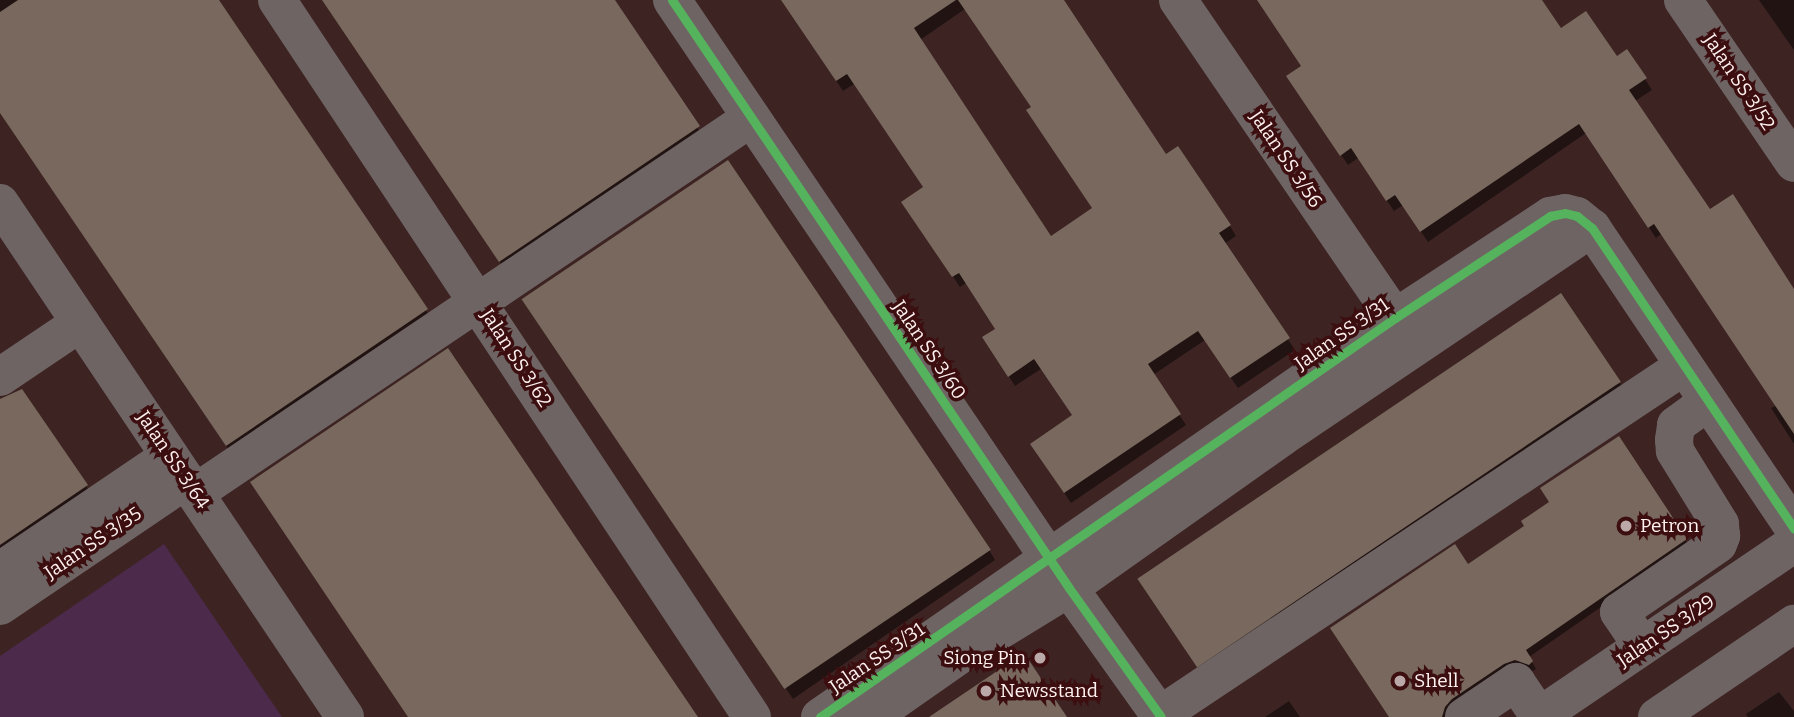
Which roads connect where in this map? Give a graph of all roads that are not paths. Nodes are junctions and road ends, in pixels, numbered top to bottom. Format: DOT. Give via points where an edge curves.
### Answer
graph roads {
  1 [pos="277,0"];
  2 [pos="671,0"];
  3 [pos="1178,0"];
  4 [pos="1684,0"];
  5 [pos="751,118"];
  6 [pos="1794,163"];
  7 [pos="0,203"];
  8 [pos="1592,228"];
  9 [pos="478,301"];
  10 [pos="1395,318"];
  11 [pos="80,323"];
  12 [pos="1684,366"];
  13 [pos="0,377"];
  14 [pos="1707,402"];
  15 [pos="184,476"];
  16 [pos="1794,529"];
  17 [pos="1794,544"];
  18 [pos="0,571"];
  19 [pos="1059,574"];
  20 [pos="0,606"];
  21 [pos="1794,624"];
  22 [pos="1642,646"];
  23 [pos="345,717"];
  24 [pos="752,717"];
  25 [pos="820,717"];
  26 [pos="871,717"];
  27 [pos="1159,717"];
  28 [pos="1464,717"];
  29 [pos="1538,717"];
  30 [pos="1657,717"];
  1 -- 9 [label="street, Jalan SS 3/62"];
  2 -- 5 [label="street, Jalan SS 3/60"];
  3 -- 10 [label="street, Jalan SS 3/56"];
  4 -- 6 [label="street, Jalan SS 3/52"];
  5 -- 9 [label="street"];
  5 -- 19 [label="street, Jalan SS 3/60"];
  7 -- 11 [label="street, Jalan SS 3/64"];
  8 -- 10 [label="street, Jalan SS 3/31" via="1577,216 1550,215"];
  8 -- 12 [label="street"];
  8 -- 19 [label="street, Jalan SS 3/31" via="1294,429"];
  9 -- 15 [label="street"];
  9 -- 24 [label="street, Jalan SS 3/62"];
  10 -- 19 [label="street, Jalan SS 3/31"];
  11 -- 13 [label="street"];
  11 -- 15 [label="street, Jalan SS 3/64"];
  12 -- 14 [label="street"];
  12 -- 27 [label="street"];
  14 -- 16 [label="street"];
  14 -- 22 [label="street" via="1676,425 1675,451 1720,524 1721,536 1718,544 1619,612"];
  15 -- 18 [label="street, Jalan SS 3/35"];
  15 -- 20 [label="street, Jalan SS 3/35"];
  15 -- 23 [label="street, Jalan SS 3/64"];
  17 -- 22 [label="street, Jalan SS 3/29"];
  19 -- 25 [label="street, Jalan SS 3/31"];
  19 -- 26 [label="street, Jalan SS 3/31" via="961,654"];
  19 -- 27 [label="street, Jalan SS 3/60"];
  21 -- 30 [label="street"];
  22 -- 29 [label="street, Jalan SS 3/29"];
  28 -- 29 [label="street" via="1516,682"];
}
